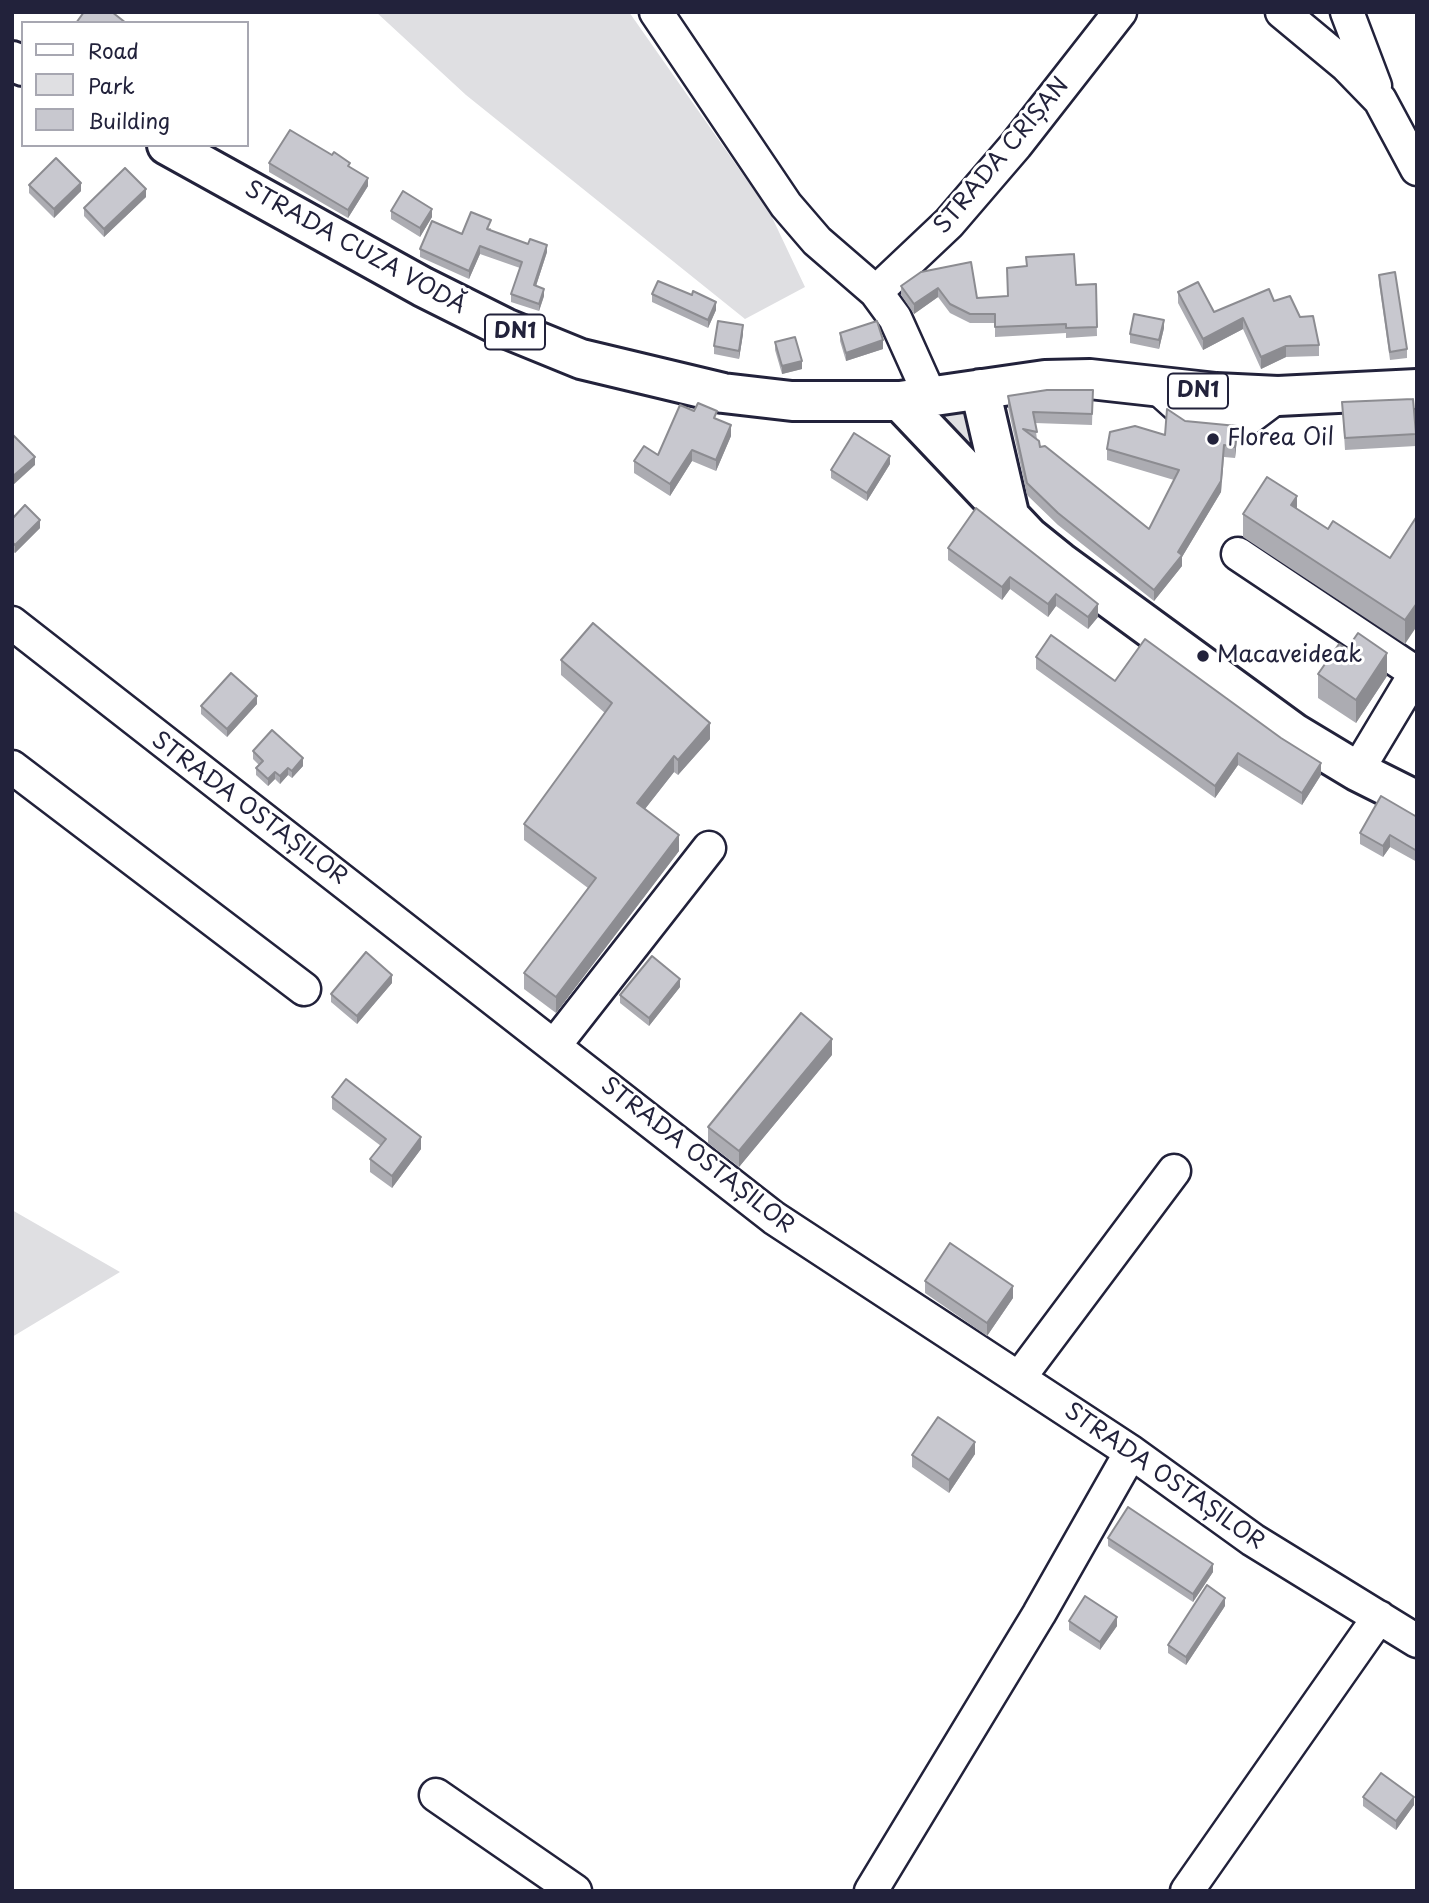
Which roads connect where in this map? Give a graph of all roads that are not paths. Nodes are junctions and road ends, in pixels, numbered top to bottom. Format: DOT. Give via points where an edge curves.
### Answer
graph roads {
  1 [pos="656,12"];
  2 [pos="1120,12"];
  3 [pos="1282,12"];
  4 [pos="1347,12"];
  5 [pos="1380,100"];
  6 [pos="171,147"];
  7 [pos="1417,169"];
  8 [pos="876,292"];
  9 [pos="981,389"];
  10 [pos="1417,389"];
  11 [pos="916,399"];
  12 [pos="1009,514"];
  13 [pos="1238,554"];
  14 [pos="12,624"];
  15 [pos="1416,672"];
  16 [pos="12,767"];
  17 [pos="1357,771"];
  18 [pos="1417,801"];
  19 [pos="709,848"];
  20 [pos="304,989"];
  21 [pos="554,1045"];
  22 [pos="1174,1171"];
  23 [pos="1019,1378"];
  24 [pos="1131,1452"];
  25 [pos="1379,1617"];
  26 [pos="1417,1640"];
  27 [pos="436,1795"];
  28 [pos="575,1891"];
  29 [pos="871,1891"];
  30 [pos="1187,1891"];
  1 -- 8 [label="street" via="786,205 817,241"];
  2 -- 8 [label="street, STRADA CRIȘAN" via="949,223"];
  3 -- 5 [label="street"];
  4 -- 5 [label="street"];
  5 -- 7 [label="street"];
  6 -- 11 [label="main road, STRADA CUZA VODĂ / DN1" via="423,287 581,359 723,393 792,401"];
  8 -- 11 [label="street" via="910,346"];
  9 -- 10 [label="main road, STRADA CUZA VODĂ / DN1" via="1090,379 1278,396"];
  9 -- 11 [label="main road, STRADA CUZA VODĂ / DN1"];
  9 -- 12 [label="main road"];
  11 -- 12 [label="main road"];
  12 -- 17 [label="main road" via="1059,562 1294,733"];
  13 -- 15 [label="street"];
  14 -- 21 [label="street, STRADA OSTAȘILOR"];
  15 -- 17 [label="street"];
  16 -- 20 [label="street"];
  17 -- 18 [label="main road"];
  19 -- 21 [label="street"];
  21 -- 23 [label="street, STRADA OSTAȘILOR" via="774,1218"];
  22 -- 23 [label="street"];
  23 -- 24 [label="street, STRADA OSTAȘILOR"];
  24 -- 25 [label="street, STRADA OSTAȘILOR" via="1253,1540"];
  24 -- 29 [label="street"];
  25 -- 26 [label="street, STRADA OSTAȘILOR"];
  25 -- 30 [label="street"];
  27 -- 28 [label="street"];
}
